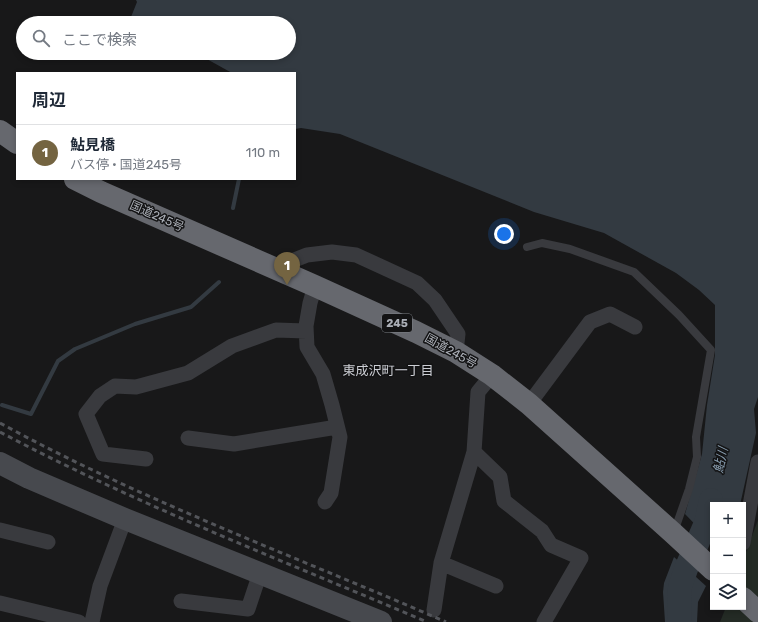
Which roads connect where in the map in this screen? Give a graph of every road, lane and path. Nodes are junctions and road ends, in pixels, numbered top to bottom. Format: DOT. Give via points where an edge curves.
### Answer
graph roads {
  1 [pos="0,131"];
  2 [pos="16,142"];
  3 [pos="77,180"];
  4 [pos="527,247"];
  5 [pos="274,268"];
  6 [pos="315,286"];
  7 [pos="635,327"];
  8 [pos="306,331"];
  9 [pos="456,352"];
  10 [pos="492,375"];
  11 [pos="529,404"];
  12 [pos="337,427"];
  13 [pos="188,438"];
  14 [pos="474,452"];
  15 [pos="146,459"];
  16 [pos="758,462"];
  17 [pos="0,463"];
  18 [pos="325,502"];
  19 [pos="125,518"];
  20 [pos="0,530"];
  21 [pos="674,534"];
  22 [pos="744,538"];
  23 [pos="48,542"];
  24 [pos="441,563"];
  25 [pos="710,567"];
  26 [pos="260,573"];
  27 [pos="496,586"];
  28 [pos="181,601"];
  29 [pos="746,601"];
  30 [pos="0,604"];
  31 [pos="434,610"];
  32 [pos="758,612"];
  33 [pos="79,622"];
  34 [pos="92,622"];
  35 [pos="381,622"];
  36 [pos="544,622"];
  1 -- 2 [label="highway"];
  3 -- 5 [label="highway, 国道245号 / 245"];
  4 -- 21 [label="lane" via="542,243 634,272 711,350 696,437 697,457"];
  5 -- 6 [label="highway, 国道245号 / 245"];
  5 -- 9 [label="street" via="308,255 332,252 356,255 417,282 435,300 458,334"];
  6 -- 8 [label="street"];
  6 -- 9 [label="highway, 国道245号 / 245"];
  7 -- 11 [label="street" via="610,314 590,322"];
  8 -- 12 [label="street" via="307,347 323,374"];
  8 -- 15 [label="street" via="276,330 232,346 188,373 136,387 115,386 100,396 86,414 103,454"];
  9 -- 10 [label="highway, 国道245号 / 245"];
  10 -- 11 [label="highway, 国道245号 / 245"];
  10 -- 14 [label="street" via="478,392"];
  11 -- 21 [label="highway, 国道245号 / 245"];
  12 -- 13 [label="street" via="234,444"];
  12 -- 18 [label="street" via="340,438 331,493"];
  14 -- 24 [label="street"];
  14 -- 36 [label="street" via="500,477 504,501 542,531 551,545 581,558"];
  16 -- 22 [label="street"];
  17 -- 19 [label="street" via="29,478"];
  19 -- 26 [label="street"];
  19 -- 34 [label="street" via="100,586"];
  20 -- 23 [label="street"];
  21 -- 25 [label="highway, 国道245号 / 245"];
  24 -- 27 [label="street"];
  24 -- 31 [label="street"];
  26 -- 28 [label="street" via="248,609"];
  26 -- 35 [label="street"];
  29 -- 32 [label="highway"];
  30 -- 33 [label="street"];
}
